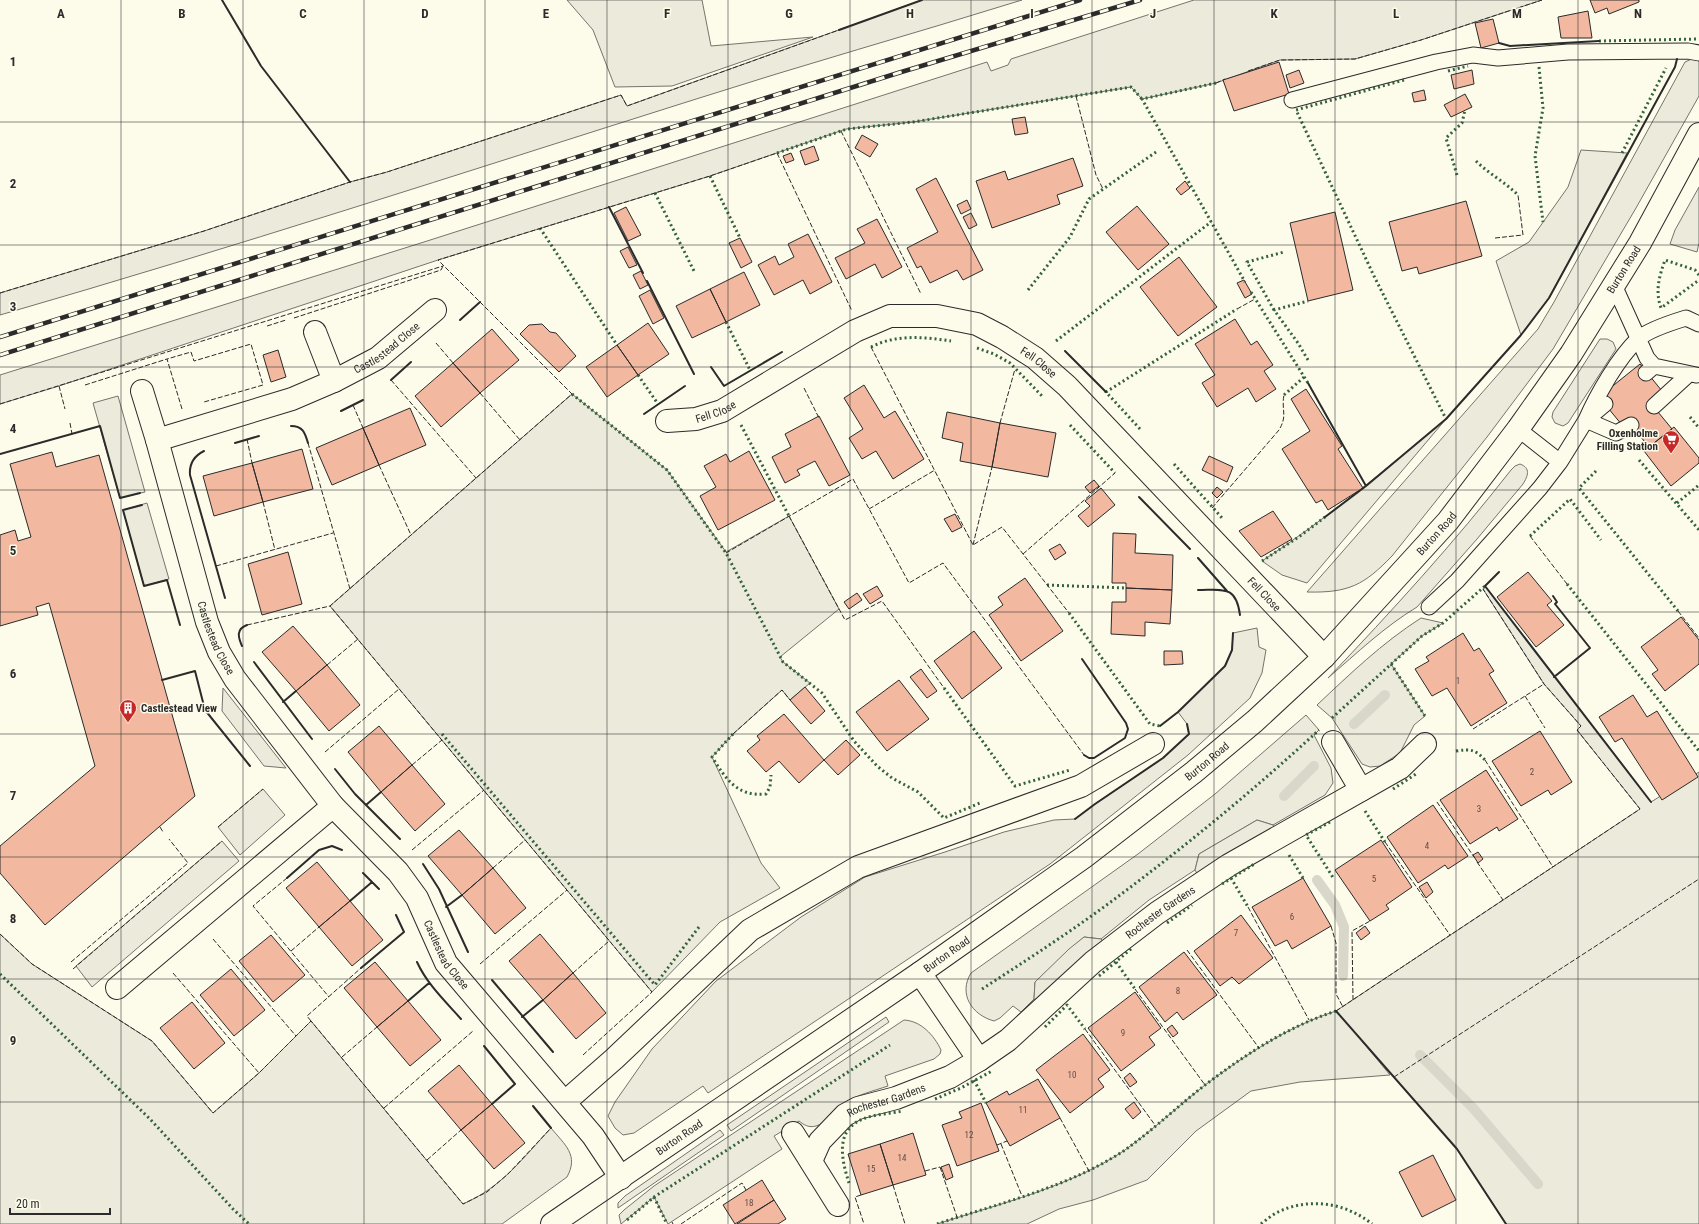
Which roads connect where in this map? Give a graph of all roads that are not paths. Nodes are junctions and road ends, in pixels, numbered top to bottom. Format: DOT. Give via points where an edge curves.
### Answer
graph roads {
  1 [pos="1699,52"];
  2 [pos="1292,100"];
  3 [pos="1699,134"];
  4 [pos="1614,285"];
  5 [pos="435,310"];
  6 [pos="1699,324"];
  7 [pos="315,332"];
  8 [pos="1638,338"];
  9 [pos="1694,375"];
  10 [pos="334,381"];
  11 [pos="142,391"];
  12 [pos="1605,404"];
  13 [pos="1654,406"];
  14 [pos="1586,420"];
  15 [pos="667,421"];
  16 [pos="1631,425"];
  17 [pos="1518,429"];
  18 [pos="157,440"];
  19 [pos="1560,462"];
  20 [pos="1429,607"];
  21 [pos="1324,657"];
  22 [pos="1333,742"];
  23 [pos="1153,744"];
  24 [pos="1425,744"];
  25 [pos="1360,790"];
  26 [pos="333,806"];
  27 [pos="920,972"];
  28 [pos="117,988"];
  29 [pos="979,1060"];
  30 [pos="564,1102"];
  31 [pos="793,1133"];
  32 [pos="811,1161"];
  33 [pos="621,1178"];
  34 [pos="838,1205"];
  35 [pos="552,1224"];
  1 -- 2 [label="lane" via="1568,52 1498,58 1473,55 1436,62"];
  3 -- 4 [label="street, Burton Road" via="1640,243"];
  4 -- 8 [label="lane"];
  4 -- 17 [label="street, Burton Road" via="1571,354"];
  5 -- 10 [label="street, Castlestead Close" via="378,358"];
  6 -- 8 [label="lane" via="1686,318 1666,324"];
  7 -- 10 [label="street"];
  8 -- 9 [label="lane" via="1650,369"];
  8 -- 14 [label="lane" via="1595,399"];
  9 -- 13 [label="lane"];
  10 -- 18 [label="street, Castlestead Close" via="292,399"];
  11 -- 18 [label="street, Castlestead Close"];
  12 -- 14 [label="lane"];
  14 -- 16 [label="lane" via="1616,433"];
  14 -- 19 [label="lane"];
  15 -- 21 [label="street, Fell Close" via="696,419 722,411 855,331 890,316 937,316 977,324 1035,358 1068,386"];
  17 -- 19 [label="lane"];
  17 -- 21 [label="street, Burton Road" via="1448,521"];
  18 -- 26 [label="street, Castlestead Close" via="207,622 219,652 235,679"];
  19 -- 20 [label="lane" via="1457,581"];
  21 -- 27 [label="street, Burton Road" via="1255,721 1194,772 1084,857"];
  22 -- 25 [label="street"];
  23 -- 30 [label="street" via="1081,786 858,867 750,930 614,1059"];
  24 -- 25 [label="street, Rochester Gardens" via="1400,768"];
  25 -- 29 [label="street, Rochester Gardens" via="1229,865 1157,913 1093,962 1008,1040"];
  26 -- 28 [label="street"];
  26 -- 30 [label="street, Castlestead Close" via="398,872 417,898 446,963"];
  27 -- 29 [label="street"];
  27 -- 33 [label="street, Burton Road"];
  29 -- 32 [label="street, Rochester Gardens" via="950,1077 896,1098 858,1108 845,1115 820,1141"];
  30 -- 33 [label="street, Castlestead Close" via="593,1136"];
  31 -- 32 [label="street"];
  32 -- 34 [label="street"];
  33 -- 35 [label="street, Burton Road"];
}
